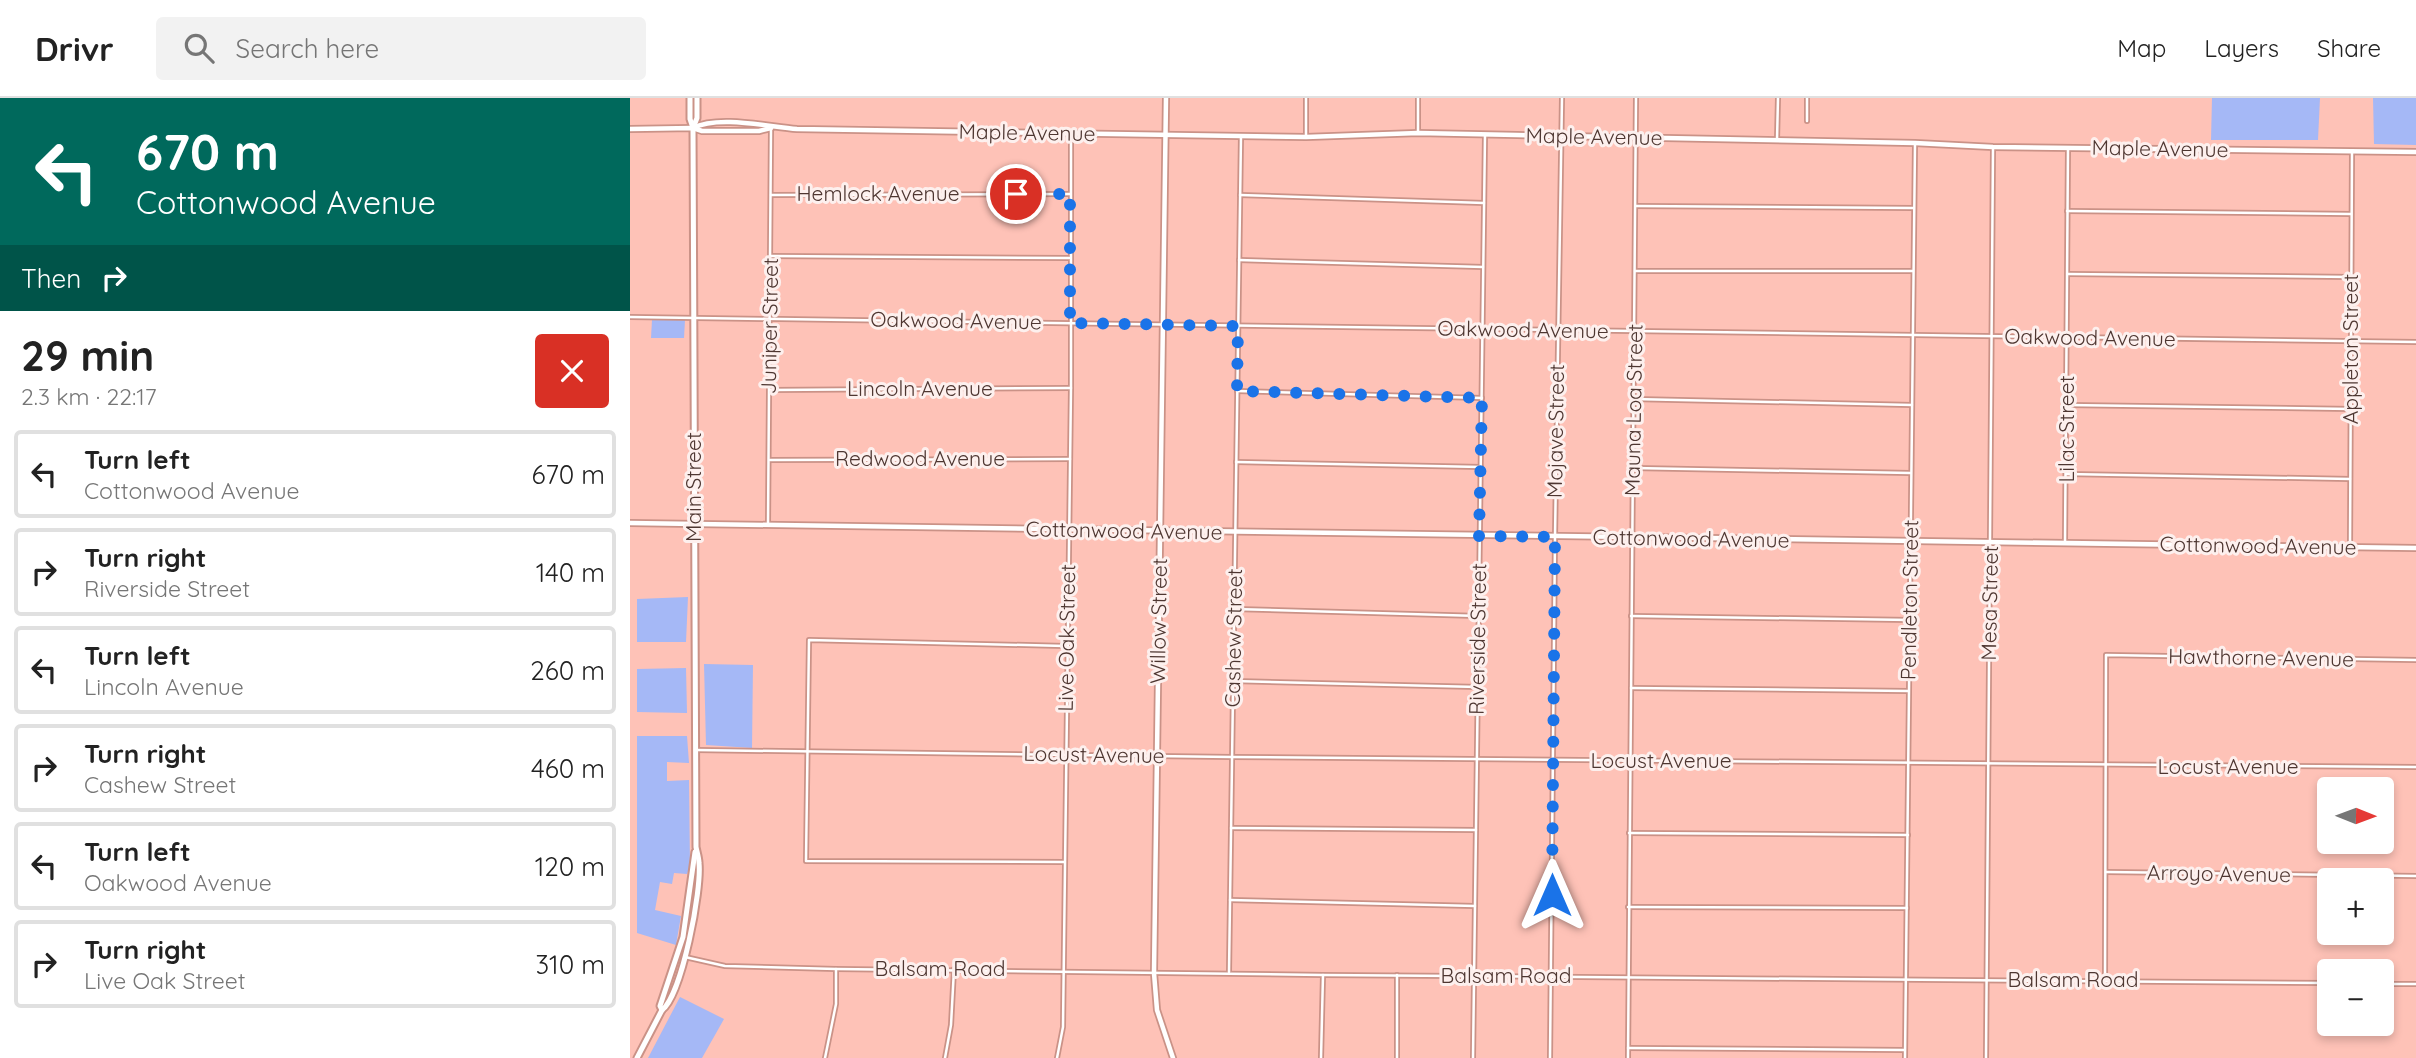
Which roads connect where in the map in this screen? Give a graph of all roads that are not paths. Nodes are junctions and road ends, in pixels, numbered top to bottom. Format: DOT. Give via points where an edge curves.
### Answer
graph roads {
  1 [pos="690,98"];
  2 [pos="697,98"];
  3 [pos="1166,98"];
  4 [pos="1306,98"];
  5 [pos="1418,98"];
  6 [pos="1562,98"];
  7 [pos="1636,98"];
  8 [pos="1778,98"];
  9 [pos="1807,98"];
  10 [pos="1807,121"];
  11 [pos="771,127"];
  12 [pos="693,128"];
  13 [pos="630,130"];
  14 [pos="1071,134"];
  15 [pos="1165,134"];
  16 [pos="1418,134"];
  17 [pos="1485,135"];
  18 [pos="1241,136"];
  19 [pos="1561,136"];
  20 [pos="1306,137"];
  21 [pos="1637,138"];
  22 [pos="1777,141"];
  23 [pos="1915,143"];
  24 [pos="1993,147"];
  25 [pos="2068,148"];
  26 [pos="2352,151"];
  27 [pos="2416,152"];
  28 [pos="1070,194"];
  29 [pos="771,195"];
  30 [pos="1240,195"];
  31 [pos="1484,203"];
  32 [pos="1636,206"];
  33 [pos="1914,208"];
  34 [pos="2067,211"];
  35 [pos="2351,214"];
  36 [pos="771,256"];
  37 [pos="1070,258"];
  38 [pos="1239,260"];
  39 [pos="1483,267"];
  40 [pos="1635,271"];
  41 [pos="1913,271"];
  42 [pos="2068,274"];
  43 [pos="2351,277"];
  44 [pos="630,317"];
  45 [pos="693,317"];
  46 [pos="771,319"];
  47 [pos="1070,323"];
  48 [pos="1163,325"];
  49 [pos="1238,326"];
  50 [pos="1482,329"];
  51 [pos="1558,330"];
  52 [pos="1634,333"];
  53 [pos="1913,334"];
  54 [pos="1992,336"];
  55 [pos="2067,338"];
  56 [pos="2350,341"];
  57 [pos="2416,342"];
  58 [pos="1071,388"];
  59 [pos="770,390"];
  60 [pos="1237,391"];
  61 [pos="1482,398"];
  62 [pos="1633,399"];
  63 [pos="1912,405"];
  64 [pos="2067,405"];
  65 [pos="2351,409"];
  66 [pos="1070,459"];
  67 [pos="770,460"];
  68 [pos="1236,462"];
  69 [pos="1481,467"];
  70 [pos="1634,468"];
  71 [pos="1911,473"];
  72 [pos="2067,474"];
  73 [pos="2350,478"];
  74 [pos="630,523"];
  75 [pos="695,523"];
  76 [pos="768,525"];
  77 [pos="1068,530"];
  78 [pos="1160,531"];
  79 [pos="1235,532"];
  80 [pos="1479,536"];
  81 [pos="1555,537"];
  82 [pos="1632,538"];
  83 [pos="1911,541"];
  84 [pos="1990,542"];
  85 [pos="2065,543"];
  86 [pos="2350,547"];
  87 [pos="2416,548"];
  88 [pos="1234,609"];
  89 [pos="1479,616"];
  90 [pos="1631,616"];
  91 [pos="1910,620"];
  92 [pos="1066,646"];
  93 [pos="2416,660"];
  94 [pos="1233,681"];
  95 [pos="1478,687"];
  96 [pos="1631,688"];
  97 [pos="1909,691"];
  98 [pos="696,750"];
  99 [pos="807,752"];
  100 [pos="1066,754"];
  101 [pos="1157,756"];
  102 [pos="1232,757"];
  103 [pos="1477,759"];
  104 [pos="1553,760"];
  105 [pos="1632,760"];
  106 [pos="1908,763"];
  107 [pos="1988,764"];
  108 [pos="2106,766"];
  109 [pos="2416,768"];
  110 [pos="1231,828"];
  111 [pos="1476,830"];
  112 [pos="1629,833"];
  113 [pos="1908,835"];
  114 [pos="696,846"];
  115 [pos="1064,862"];
  116 [pos="2106,872"];
  117 [pos="2416,876"];
  118 [pos="1230,900"];
  119 [pos="1475,906"];
  120 [pos="1628,907"];
  121 [pos="1907,908"];
  122 [pos="687,915"];
  123 [pos="685,957"];
  124 [pos="836,968"];
  125 [pos="954,969"];
  126 [pos="1063,970"];
  127 [pos="1229,972"];
  128 [pos="1154,973"];
  129 [pos="1323,975"];
  130 [pos="1397,975"];
  131 [pos="1474,976"];
  132 [pos="1551,976"];
  133 [pos="1630,977"];
  134 [pos="1906,979"];
  135 [pos="2105,980"];
  136 [pos="1987,981"];
  137 [pos="2317,983"];
  138 [pos="2394,984"];
  139 [pos="2416,984"];
  140 [pos="663,1010"];
  141 [pos="1628,1048"];
  142 [pos="1905,1050"];
  143 [pos="637,1058"];
  144 [pos="825,1058"];
  145 [pos="945,1058"];
  146 [pos="1057,1058"];
  147 [pos="1173,1058"];
  148 [pos="1321,1058"];
  149 [pos="1397,1058"];
  150 [pos="1474,1058"];
  151 [pos="1550,1058"];
  152 [pos="1628,1058"];
  153 [pos="1905,1058"];
  154 [pos="1986,1058"];
  1 -- 12 [label="main road, Main Street"];
  2 -- 12 [label="main road, Main Street"];
  3 -- 15 [label="street, Willow Street"];
  4 -- 20 [label="street"];
  5 -- 16 [label="street"];
  6 -- 19 [label="street, Mojave Street"];
  7 -- 21 [label="street, Mauna Loa Street"];
  8 -- 22 [label="street"];
  9 -- 10 [label="street"];
  11 -- 12 [label="street, Maple Avenue" via="703,123"];
  11 -- 14 [label="street, Maple Avenue"];
  11 -- 29 [label="street, Juniper Street"];
  12 -- 13 [label="street, Maple Avenue"];
  12 -- 45 [label="main road, Main Street"];
  14 -- 15 [label="street, Maple Avenue"];
  14 -- 28 [label="street, Live Oak Street"];
  15 -- 18 [label="street, Maple Avenue"];
  15 -- 48 [label="street, Willow Street"];
  16 -- 17 [label="street, Maple Avenue"];
  16 -- 20 [label="street, Maple Avenue"];
  17 -- 19 [label="street, Maple Avenue"];
  17 -- 31 [label="street, Riverside Street"];
  18 -- 20 [label="street, Maple Avenue"];
  18 -- 30 [label="street, Cashew Street"];
  19 -- 21 [label="street, Maple Avenue"];
  19 -- 51 [label="street, Mojave Street"];
  21 -- 22 [label="street, Maple Avenue"];
  21 -- 32 [label="street, Mauna Loa Street"];
  22 -- 23 [label="street, Maple Avenue"];
  23 -- 24 [label="street, Maple Avenue"];
  23 -- 33 [label="street, Pendleton Street"];
  24 -- 25 [label="street, Maple Avenue"];
  24 -- 54 [label="street, Mesa Street"];
  25 -- 26 [label="street, Maple Avenue"];
  25 -- 34 [label="street, Lilac Street"];
  26 -- 27 [label="street, Maple Avenue"];
  26 -- 35 [label="street, Appleton Street"];
  28 -- 29 [label="street, Hemlock Avenue"];
  28 -- 37 [label="street, Live Oak Street"];
  29 -- 36 [label="street, Juniper Street"];
  30 -- 31 [label="street"];
  30 -- 38 [label="street, Cashew Street"];
  31 -- 39 [label="street, Riverside Street"];
  32 -- 33 [label="street"];
  32 -- 40 [label="street, Mauna Loa Street"];
  33 -- 41 [label="street, Pendleton Street"];
  34 -- 35 [label="street"];
  34 -- 42 [label="street, Lilac Street"];
  35 -- 43 [label="street, Appleton Street"];
  36 -- 37 [label="street"];
  36 -- 46 [label="street, Juniper Street"];
  37 -- 47 [label="street, Live Oak Street"];
  38 -- 39 [label="street"];
  38 -- 49 [label="street, Cashew Street"];
  39 -- 50 [label="street, Riverside Street"];
  40 -- 41 [label="street"];
  40 -- 52 [label="street, Mauna Loa Street"];
  41 -- 53 [label="street, Pendleton Street"];
  42 -- 43 [label="street"];
  42 -- 55 [label="street, Lilac Street"];
  43 -- 56 [label="street, Appleton Street"];
  44 -- 45 [label="street, Oakwood Avenue"];
  45 -- 46 [label="street, Oakwood Avenue"];
  45 -- 75 [label="main road, Main Street"];
  46 -- 47 [label="street, Oakwood Avenue"];
  46 -- 59 [label="street, Juniper Street"];
  47 -- 48 [label="street, Oakwood Avenue"];
  47 -- 58 [label="street, Live Oak Street"];
  48 -- 49 [label="street, Oakwood Avenue"];
  48 -- 78 [label="street, Willow Street"];
  49 -- 50 [label="street, Oakwood Avenue"];
  49 -- 60 [label="street, Cashew Street"];
  50 -- 51 [label="street, Oakwood Avenue"];
  50 -- 61 [label="street, Riverside Street"];
  51 -- 52 [label="street, Oakwood Avenue"];
  51 -- 81 [label="street, Mojave Street"];
  52 -- 53 [label="street, Oakwood Avenue"];
  52 -- 62 [label="street, Mauna Loa Street"];
  53 -- 54 [label="street, Oakwood Avenue"];
  53 -- 63 [label="street, Pendleton Street"];
  54 -- 55 [label="street, Oakwood Avenue"];
  54 -- 84 [label="street, Mesa Street"];
  55 -- 56 [label="street, Oakwood Avenue"];
  55 -- 64 [label="street, Lilac Street"];
  56 -- 57 [label="street, Oakwood Avenue"];
  56 -- 65 [label="street, Appleton Street"];
  58 -- 59 [label="street, Lincoln Avenue"];
  58 -- 66 [label="street, Live Oak Street"];
  59 -- 67 [label="street, Juniper Street"];
  60 -- 61 [label="street"];
  60 -- 68 [label="street, Cashew Street"];
  61 -- 69 [label="street, Riverside Street"];
  62 -- 63 [label="street"];
  62 -- 70 [label="street, Mauna Loa Street"];
  63 -- 71 [label="street, Pendleton Street"];
  64 -- 65 [label="street"];
  64 -- 72 [label="street, Lilac Street"];
  65 -- 73 [label="street, Appleton Street"];
  66 -- 67 [label="street, Redwood Avenue"];
  66 -- 77 [label="street, Live Oak Street"];
  67 -- 76 [label="street, Juniper Street"];
  68 -- 69 [label="street"];
  68 -- 79 [label="street, Cashew Street"];
  69 -- 80 [label="street, Riverside Street"];
  70 -- 71 [label="street"];
  70 -- 82 [label="street, Mauna Loa Street"];
  71 -- 83 [label="street, Pendleton Street"];
  72 -- 73 [label="street"];
  72 -- 85 [label="street, Lilac Street"];
  73 -- 86 [label="street, Appleton Street"];
  74 -- 75 [label="street, Cottonwood Avenue"];
  75 -- 76 [label="street, Cottonwood Avenue"];
  75 -- 98 [label="main road, Main Street"];
  76 -- 77 [label="street, Cottonwood Avenue"];
  77 -- 78 [label="street, Cottonwood Avenue"];
  77 -- 92 [label="street, Live Oak Street"];
  78 -- 79 [label="street, Cottonwood Avenue"];
  78 -- 101 [label="street, Willow Street"];
  79 -- 80 [label="street, Cottonwood Avenue"];
  79 -- 88 [label="street, Cashew Street"];
  80 -- 81 [label="street, Cottonwood Avenue"];
  80 -- 89 [label="street, Riverside Street"];
  81 -- 82 [label="street, Cottonwood Avenue"];
  81 -- 104 [label="street, Mojave Street"];
  82 -- 83 [label="street, Cottonwood Avenue"];
  82 -- 90 [label="street, Mauna Loa Street"];
  83 -- 84 [label="street, Cottonwood Avenue"];
  83 -- 91 [label="street, Pendleton Street"];
  84 -- 85 [label="street, Cottonwood Avenue"];
  84 -- 107 [label="street, Mesa Street"];
  85 -- 86 [label="street, Cottonwood Avenue"];
  86 -- 87 [label="street, Cottonwood Avenue"];
  88 -- 89 [label="street"];
  88 -- 94 [label="street, Cashew Street"];
  89 -- 95 [label="street, Riverside Street"];
  90 -- 91 [label="street"];
  90 -- 96 [label="street, Mauna Loa Street"];
  91 -- 97 [label="street, Pendleton Street"];
  92 -- 99 [label="street" via="809,640"];
  92 -- 100 [label="street, Live Oak Street"];
  93 -- 108 [label="street, Hawthorne Avenue" via="2106,656"];
  94 -- 95 [label="street"];
  94 -- 102 [label="street, Cashew Street"];
  95 -- 103 [label="street, Riverside Street"];
  96 -- 97 [label="street"];
  96 -- 105 [label="street, Mauna Loa Street"];
  97 -- 106 [label="street, Pendleton Street"];
  98 -- 99 [label="street, Locust Avenue"];
  98 -- 114 [label="main road, Main Street"];
  99 -- 100 [label="street, Locust Avenue"];
  99 -- 115 [label="street" via="806,861"];
  100 -- 101 [label="street, Locust Avenue"];
  100 -- 115 [label="street, Live Oak Street"];
  101 -- 102 [label="street, Locust Avenue"];
  101 -- 128 [label="street, Willow Street"];
  102 -- 103 [label="street, Locust Avenue"];
  102 -- 110 [label="street, Cashew Street"];
  103 -- 104 [label="street, Locust Avenue"];
  103 -- 111 [label="street, Riverside Street"];
  104 -- 105 [label="street, Locust Avenue"];
  104 -- 132 [label="street, Mojave Street"];
  105 -- 106 [label="street, Locust Avenue"];
  105 -- 112 [label="street, Mauna Loa Street"];
  106 -- 107 [label="street, Locust Avenue"];
  106 -- 113 [label="street, Pendleton Street"];
  107 -- 108 [label="street, Locust Avenue"];
  107 -- 136 [label="street, Mesa Street"];
  108 -- 109 [label="street, Locust Avenue"];
  108 -- 116 [label="street"];
  110 -- 111 [label="street"];
  110 -- 118 [label="street, Cashew Street"];
  111 -- 119 [label="street, Riverside Street"];
  112 -- 113 [label="street"];
  112 -- 120 [label="street, Mauna Loa Street"];
  113 -- 121 [label="street, Pendleton Street"];
  114 -- 122 [label="main road, Main Street"];
  114 -- 123 [label="main road, Main Street" via="699,880"];
  115 -- 126 [label="street, Live Oak Street"];
  116 -- 117 [label="street, Arroyo Avenue"];
  116 -- 135 [label="street"];
  118 -- 119 [label="street"];
  118 -- 127 [label="street, Cashew Street"];
  119 -- 131 [label="street, Riverside Street"];
  120 -- 121 [label="street"];
  120 -- 133 [label="street, Mauna Loa Street"];
  121 -- 134 [label="street, Pendleton Street"];
  122 -- 123 [label="main road"];
  122 -- 140 [label="main road, Main Street" via="660,1006"];
  123 -- 124 [label="street, Balsam Road" via="725,966"];
  123 -- 140 [label="main road, Main Street"];
  124 -- 125 [label="street, Balsam Road"];
  124 -- 144 [label="street" via="836,1004"];
  125 -- 126 [label="street, Balsam Road"];
  125 -- 145 [label="street"];
  126 -- 128 [label="street, Balsam Road"];
  126 -- 146 [label="street, Live Oak Street" via="1063,1027"];
  127 -- 128 [label="street, Balsam Road"];
  127 -- 129 [label="street, Balsam Road"];
  128 -- 147 [label="street, Willow Street" via="1157,1010"];
  129 -- 130 [label="street, Balsam Road"];
  129 -- 148 [label="street"];
  130 -- 131 [label="street, Balsam Road"];
  130 -- 149 [label="street"];
  131 -- 132 [label="street, Balsam Road"];
  131 -- 150 [label="street, Riverside Street"];
  132 -- 133 [label="street, Balsam Road"];
  132 -- 151 [label="street, Mojave Street"];
  133 -- 134 [label="street, Balsam Road"];
  133 -- 141 [label="street, Mauna Loa Street"];
  134 -- 136 [label="street, Balsam Road"];
  134 -- 142 [label="street, Pendleton Street"];
  135 -- 136 [label="street, Balsam Road"];
  135 -- 137 [label="street, Balsam Road"];
  136 -- 154 [label="street, Mesa Street"];
  138 -- 139 [label="street"];
  140 -- 143 [label="main road, Main Street"];
  141 -- 142 [label="street"];
  141 -- 152 [label="street, Mauna Loa Street"];
  142 -- 153 [label="street, Pendleton Street"];
}
